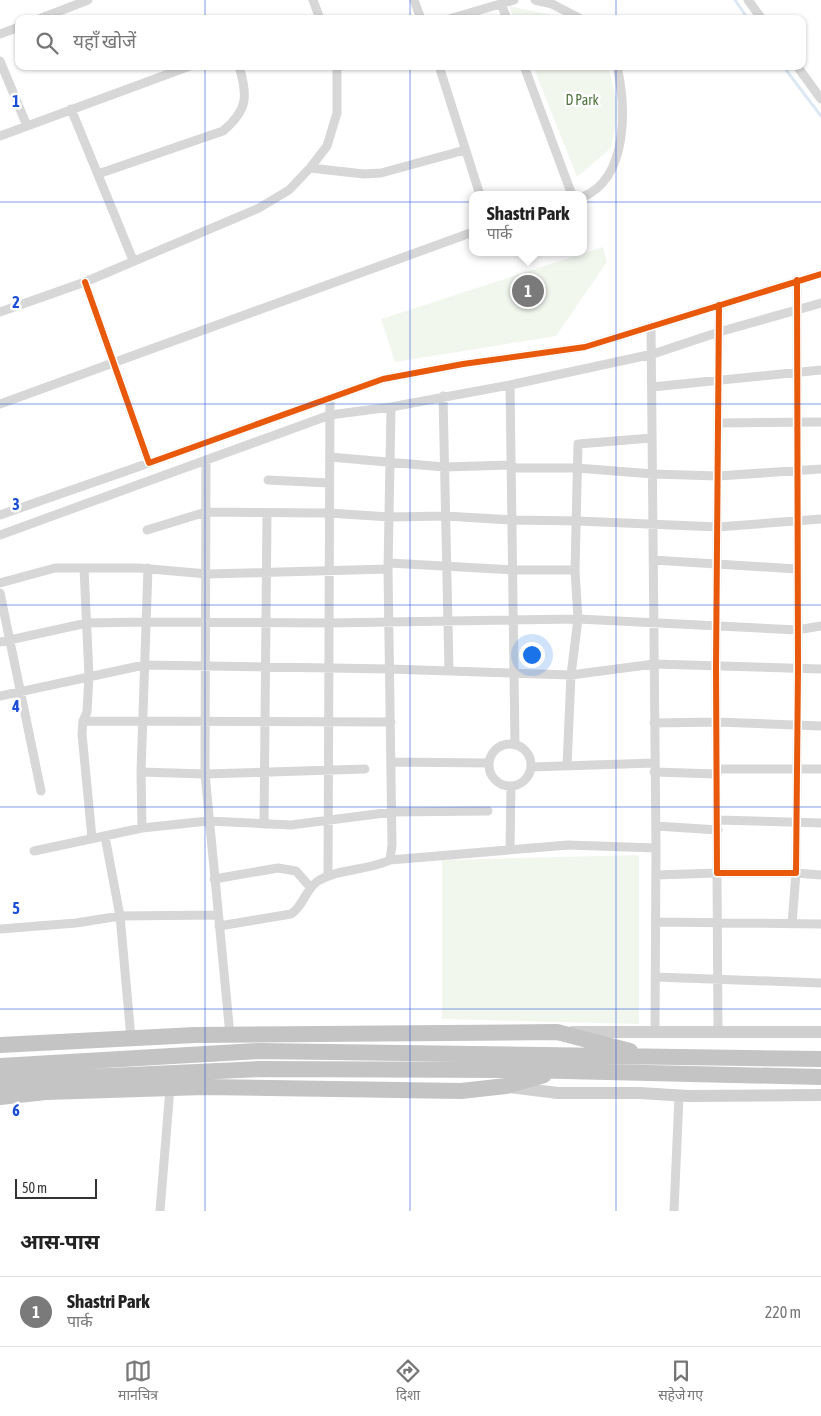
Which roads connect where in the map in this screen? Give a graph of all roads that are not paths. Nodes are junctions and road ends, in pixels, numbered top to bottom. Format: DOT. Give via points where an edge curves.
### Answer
graph roads {
  1 [pos="88,0"];
  2 [pos="314,0"];
  3 [pos="414,0"];
  4 [pos="514,0"];
  5 [pos="535,0"];
  6 [pos="748,0"];
  7 [pos="501,3"];
  8 [pos="49,15"];
  9 [pos="319,15"];
  10 [pos="420,15"];
  11 [pos="462,15"];
  12 [pos="506,15"];
  13 [pos="573,15"];
  14 [pos="759,15"];
  15 [pos="15,28"];
  16 [pos="0,34"];
  17 [pos="0,61"];
  18 [pos="179,70"];
  19 [pos="240,70"];
  20 [pos="337,70"];
  21 [pos="440,70"];
  22 [pos="525,70"];
  23 [pos="618,70"];
  24 [pos="800,70"];
  25 [pos="821,99"];
  26 [pos="71,109"];
  27 [pos="27,126"];
  28 [pos="0,136"];
  29 [pos="465,150"];
  30 [pos="310,168"];
  31 [pos="98,174"];
  32 [pos="479,191"];
  33 [pos="571,191"];
  34 [pos="587,195"];
  35 [pos="469,233"];
  36 [pos="133,260"];
  37 [pos="821,274"];
  38 [pos="797,280"];
  39 [pos="84,282"];
  40 [pos="821,303"];
  41 [pos="719,304"];
  42 [pos="797,310"];
  43 [pos="0,312"];
  44 [pos="651,326"];
  45 [pos="719,332"];
  46 [pos="652,354"];
  47 [pos="113,363"];
  48 [pos="821,370"];
  49 [pos="797,372"];
  50 [pos="718,379"];
  51 [pos="510,385"];
  52 [pos="652,386"];
  53 [pos="443,396"];
  54 [pos="330,398"];
  55 [pos="0,404"];
  56 [pos="391,407"];
  57 [pos="330,415"];
  58 [pos="797,422"];
  59 [pos="821,422"];
  60 [pos="718,423"];
  61 [pos="652,438"];
  62 [pos="330,457"];
  63 [pos="206,460"];
  64 [pos="149,463"];
  65 [pos="390,463"];
  66 [pos="511,465"];
  67 [pos="444,467"];
  68 [pos="577,468"];
  69 [pos="797,469"];
  70 [pos="821,469"];
  71 [pos="653,474"];
  72 [pos="718,476"];
  73 [pos="268,480"];
  74 [pos="329,483"];
  75 [pos="206,512"];
  76 [pos="267,514"];
  77 [pos="329,514"];
  78 [pos="0,515"];
  79 [pos="445,516"];
  80 [pos="388,517"];
  81 [pos="821,519"];
  82 [pos="512,520"];
  83 [pos="578,520"];
  84 [pos="797,522"];
  85 [pos="653,524"];
  86 [pos="718,527"];
  87 [pos="147,530"];
  88 [pos="0,535"];
  89 [pos="654,560"];
  90 [pos="447,565"];
  91 [pos="718,565"];
  92 [pos="388,566"];
  93 [pos="84,568"];
  94 [pos="148,568"];
  95 [pos="512,568"];
  96 [pos="797,569"];
  97 [pos="329,570"];
  98 [pos="575,570"];
  99 [pos="268,571"];
  100 [pos="207,574"];
  101 [pos="0,583"];
  102 [pos="0,594"];
  103 [pos="389,620"];
  104 [pos="578,620"];
  105 [pos="513,621"];
  106 [pos="146,622"];
  107 [pos="206,622"];
  108 [pos="267,622"];
  109 [pos="448,622"];
  110 [pos="87,623"];
  111 [pos="329,623"];
  112 [pos="654,623"];
  113 [pos="821,626"];
  114 [pos="718,627"];
  115 [pos="797,630"];
  116 [pos="5,641"];
  117 [pos="654,664"];
  118 [pos="144,665"];
  119 [pos="206,666"];
  120 [pos="267,667"];
  121 [pos="716,667"];
  122 [pos="328,668"];
  123 [pos="390,669"];
  124 [pos="798,669"];
  125 [pos="821,669"];
  126 [pos="449,671"];
  127 [pos="514,674"];
  128 [pos="571,675"];
  129 [pos="89,676"];
  130 [pos="20,692"];
  131 [pos="0,696"];
  132 [pos="83,720"];
  133 [pos="266,720"];
  134 [pos="142,722"];
  135 [pos="206,722"];
  136 [pos="328,722"];
  137 [pos="390,722"];
  138 [pos="717,722"];
  139 [pos="654,723"];
  140 [pos="797,724"];
  141 [pos="821,726"];
  142 [pos="515,745"];
  143 [pos="391,762"];
  144 [pos="489,764"];
  145 [pos="567,766"];
  146 [pos="531,767"];
  147 [pos="654,768"];
  148 [pos="328,769"];
  149 [pos="797,769"];
  150 [pos="365,770"];
  151 [pos="821,770"];
  152 [pos="141,772"];
  153 [pos="266,772"];
  154 [pos="717,772"];
  155 [pos="205,774"];
  156 [pos="511,786"];
  157 [pos="40,791"];
  158 [pos="488,811"];
  159 [pos="392,812"];
  160 [pos="718,820"];
  161 [pos="208,821"];
  162 [pos="328,821"];
  163 [pos="796,822"];
  164 [pos="821,823"];
  165 [pos="264,824"];
  166 [pos="656,826"];
  167 [pos="142,828"];
  168 [pos="718,830"];
  169 [pos="92,838"];
  170 [pos="106,842"];
  171 [pos="656,848"];
  172 [pos="510,849"];
  173 [pos="34,851"];
  174 [pos="390,860"];
  175 [pos="718,873"];
  176 [pos="796,873"];
  177 [pos="656,875"];
  178 [pos="821,875"];
  179 [pos="328,876"];
  180 [pos="214,879"];
  181 [pos="311,886"];
  182 [pos="218,915"];
  183 [pos="120,916"];
  184 [pos="656,922"];
  185 [pos="717,922"];
  186 [pos="792,924"];
  187 [pos="821,924"];
  188 [pos="219,926"];
  189 [pos="0,929"];
  190 [pos="656,977"];
  191 [pos="718,978"];
  192 [pos="821,983"];
  193 [pos="654,1031"];
  194 [pos="718,1031"];
  195 [pos="556,1032"];
  196 [pos="821,1032"];
  197 [pos="230,1035"];
  198 [pos="131,1038"];
  199 [pos="0,1045"];
  200 [pos="641,1057"];
  201 [pos="821,1059"];
  202 [pos="0,1066"];
  203 [pos="558,1071"];
  204 [pos="821,1076"];
  205 [pos="0,1081"];
  206 [pos="506,1086"];
  207 [pos="170,1088"];
  208 [pos="821,1095"];
  209 [pos="679,1096"];
  210 [pos="0,1097"];
  211 [pos="160,1211"];
  212 [pos="674,1211"];
  1 -- 8 [label="street"];
  2 -- 9 [label="street"];
  3 -- 10 [label="street"];
  4 -- 7 [label="street"];
  5 -- 13 [label="street" via="552,4"];
  6 -- 14 [label="street"];
  7 -- 11 [label="street"];
  7 -- 12 [label="street"];
  15 -- 16 [label="street"];
  17 -- 27 [label="street"];
  18 -- 26 [label="street"];
  19 -- 31 [label="street" via="245,87 244,104 236,118 223,130"];
  20 -- 30 [label="street" via="337,113 327,146"];
  21 -- 29 [label="street"];
  22 -- 33 [label="street"];
  23 -- 34 [label="street" via="624,113 622,138 610,169"];
  24 -- 25 [label="street"];
  26 -- 27 [label="street"];
  26 -- 31 [label="street"];
  27 -- 28 [label="street"];
  29 -- 30 [label="street" via="381,173"];
  29 -- 32 [label="street"];
  30 -- 36 [label="street" via="289,190 259,208"];
  31 -- 36 [label="street"];
  35 -- 47 [label="street"];
  36 -- 39 [label="street"];
  37 -- 38 [label="street"];
  38 -- 41 [label="street"];
  38 -- 42 [label="street"];
  39 -- 43 [label="street"];
  39 -- 47 [label="street"];
  40 -- 42 [label="street"];
  41 -- 44 [label="street"];
  41 -- 45 [label="street"];
  42 -- 45 [label="street"];
  42 -- 49 [label="street"];
  44 -- 46 [label="street"];
  44 -- 54 [label="street" via="585,347 463,364 383,380"];
  45 -- 46 [label="street"];
  45 -- 50 [label="street"];
  46 -- 51 [label="street"];
  46 -- 52 [label="street"];
  47 -- 55 [label="street"];
  47 -- 64 [label="street"];
  48 -- 49 [label="street"];
  49 -- 50 [label="street"];
  49 -- 58 [label="street"];
  50 -- 52 [label="street"];
  50 -- 60 [label="street"];
  51 -- 53 [label="street"];
  51 -- 66 [label="street"];
  52 -- 61 [label="street"];
  53 -- 56 [label="street"];
  53 -- 67 [label="street"];
  54 -- 57 [label="street"];
  54 -- 64 [label="street"];
  56 -- 57 [label="street"];
  56 -- 65 [label="street"];
  57 -- 62 [label="street"];
  57 -- 63 [label="street"];
  58 -- 59 [label="street"];
  58 -- 60 [label="street"];
  58 -- 69 [label="street"];
  60 -- 72 [label="street"];
  61 -- 68 [label="street" via="578,444"];
  61 -- 71 [label="street"];
  62 -- 65 [label="street"];
  62 -- 74 [label="street"];
  63 -- 75 [label="street"];
  63 -- 88 [label="street"];
  64 -- 78 [label="street"];
  65 -- 67 [label="street"];
  65 -- 80 [label="street"];
  66 -- 67 [label="street"];
  66 -- 68 [label="street" via="516,468"];
  66 -- 82 [label="street"];
  67 -- 79 [label="street"];
  68 -- 71 [label="street"];
  68 -- 83 [label="street"];
  69 -- 70 [label="street"];
  69 -- 72 [label="street"];
  69 -- 84 [label="street"];
  71 -- 72 [label="street"];
  71 -- 85 [label="street"];
  72 -- 86 [label="street"];
  73 -- 74 [label="street"];
  74 -- 77 [label="street"];
  75 -- 76 [label="street"];
  75 -- 87 [label="street"];
  75 -- 100 [label="street"];
  76 -- 77 [label="street"];
  76 -- 99 [label="street"];
  77 -- 80 [label="street"];
  77 -- 97 [label="street"];
  79 -- 80 [label="street"];
  79 -- 82 [label="street"];
  79 -- 90 [label="street"];
  80 -- 92 [label="street"];
  81 -- 84 [label="street"];
  82 -- 83 [label="street"];
  82 -- 95 [label="street"];
  83 -- 85 [label="street"];
  83 -- 98 [label="street"];
  84 -- 86 [label="street"];
  84 -- 96 [label="street"];
  85 -- 86 [label="street"];
  85 -- 89 [label="street"];
  86 -- 91 [label="street"];
  89 -- 91 [label="street"];
  89 -- 112 [label="street"];
  90 -- 92 [label="street"];
  90 -- 95 [label="street"];
  90 -- 109 [label="street"];
  91 -- 96 [label="street"];
  91 -- 114 [label="street"];
  92 -- 97 [label="street"];
  92 -- 103 [label="street"];
  93 -- 94 [label="street"];
  93 -- 101 [label="street" via="55,568"];
  93 -- 110 [label="street"];
  94 -- 100 [label="street"];
  94 -- 106 [label="street"];
  95 -- 98 [label="street"];
  95 -- 105 [label="street"];
  96 -- 115 [label="street"];
  97 -- 99 [label="street"];
  97 -- 111 [label="street"];
  98 -- 104 [label="street"];
  99 -- 100 [label="street"];
  99 -- 108 [label="street"];
  100 -- 107 [label="street"];
  102 -- 116 [label="street"];
  103 -- 109 [label="street"];
  103 -- 111 [label="street"];
  103 -- 123 [label="street"];
  104 -- 105 [label="street"];
  104 -- 112 [label="street"];
  104 -- 128 [label="street"];
  105 -- 109 [label="street"];
  105 -- 127 [label="street"];
  106 -- 107 [label="street"];
  106 -- 110 [label="street"];
  106 -- 118 [label="street"];
  107 -- 108 [label="street"];
  107 -- 119 [label="street"];
  108 -- 111 [label="street"];
  108 -- 120 [label="street"];
  109 -- 126 [label="street"];
  110 -- 116 [label="street"];
  110 -- 129 [label="street"];
  111 -- 122 [label="street"];
  112 -- 114 [label="street"];
  112 -- 117 [label="street"];
  113 -- 115 [label="street"];
  114 -- 115 [label="street"];
  114 -- 121 [label="street"];
  115 -- 124 [label="street"];
  116 -- 130 [label="street"];
  117 -- 121 [label="street"];
  117 -- 128 [label="street"];
  117 -- 139 [label="street"];
  118 -- 119 [label="street"];
  118 -- 129 [label="street"];
  118 -- 134 [label="street"];
  119 -- 120 [label="street"];
  119 -- 135 [label="street"];
  120 -- 122 [label="street"];
  120 -- 133 [label="street"];
  121 -- 124 [label="street"];
  121 -- 138 [label="street"];
  122 -- 123 [label="street"];
  122 -- 136 [label="street"];
  123 -- 126 [label="street"];
  123 -- 137 [label="street"];
  124 -- 125 [label="street"];
  124 -- 140 [label="street"];
  126 -- 127 [label="street"];
  127 -- 128 [label="street"];
  127 -- 142 [label="street"];
  128 -- 145 [label="street"];
  129 -- 130 [label="street"];
  129 -- 132 [label="street" via="87,712"];
  130 -- 131 [label="street"];
  130 -- 157 [label="street"];
  132 -- 134 [label="street"];
  132 -- 169 [label="street"];
  133 -- 135 [label="street"];
  133 -- 136 [label="street"];
  133 -- 153 [label="street"];
  134 -- 135 [label="street"];
  134 -- 152 [label="street"];
  135 -- 155 [label="street"];
  136 -- 137 [label="street"];
  136 -- 148 [label="street"];
  137 -- 143 [label="street"];
  138 -- 139 [label="street"];
  138 -- 140 [label="street"];
  138 -- 154 [label="street"];
  139 -- 147 [label="street"];
  140 -- 141 [label="street"];
  140 -- 149 [label="street"];
  142 -- 144 [label="street" via="498,748"];
  142 -- 146 [label="street" via="529,755"];
  143 -- 144 [label="street"];
  143 -- 159 [label="street"];
  144 -- 156 [label="street" via="495,780"];
  145 -- 146 [label="street"];
  145 -- 147 [label="street"];
  146 -- 156 [label="street" via="527,778"];
  147 -- 154 [label="street"];
  147 -- 166 [label="street"];
  148 -- 150 [label="street"];
  148 -- 153 [label="street"];
  148 -- 162 [label="street"];
  149 -- 151 [label="street"];
  149 -- 154 [label="street"];
  149 -- 163 [label="street"];
  152 -- 155 [label="street"];
  152 -- 167 [label="street"];
  153 -- 155 [label="street"];
  153 -- 165 [label="street"];
  154 -- 160 [label="street"];
  155 -- 161 [label="street"];
  156 -- 172 [label="street"];
  158 -- 159 [label="street"];
  159 -- 162 [label="street"];
  159 -- 174 [label="street"];
  160 -- 163 [label="street"];
  160 -- 168 [label="street"];
  161 -- 165 [label="street"];
  161 -- 167 [label="street"];
  161 -- 180 [label="street"];
  162 -- 165 [label="street"];
  162 -- 179 [label="street"];
  163 -- 164 [label="street"];
  163 -- 176 [label="street"];
  166 -- 168 [label="street"];
  166 -- 171 [label="street"];
  167 -- 169 [label="street"];
  168 -- 175 [label="street"];
  169 -- 173 [label="street"];
  170 -- 183 [label="street"];
  171 -- 172 [label="street" via="568,845"];
  171 -- 177 [label="street"];
  172 -- 174 [label="street"];
  174 -- 179 [label="street"];
  175 -- 176 [label="street"];
  175 -- 177 [label="street"];
  175 -- 185 [label="street"];
  176 -- 178 [label="street"];
  176 -- 186 [label="street"];
  177 -- 184 [label="street"];
  179 -- 181 [label="street"];
  180 -- 181 [label="street" via="278,868 296,871"];
  180 -- 182 [label="street"];
  181 -- 188 [label="street" via="291,914"];
  182 -- 183 [label="street"];
  182 -- 188 [label="street"];
  183 -- 189 [label="street"];
  183 -- 198 [label="street"];
  184 -- 185 [label="street"];
  184 -- 190 [label="street"];
  185 -- 186 [label="street"];
  185 -- 191 [label="street"];
  186 -- 187 [label="street"];
  188 -- 197 [label="street"];
  190 -- 191 [label="street"];
  190 -- 193 [label="street"];
  191 -- 192 [label="street"];
  191 -- 194 [label="street"];
  193 -- 194 [label="street"];
  193 -- 195 [label="street"];
  194 -- 196 [label="street"];
  195 -- 197 [label="highway"];
  195 -- 200 [label="highway" via="627,1048"];
  197 -- 198 [label="highway"];
  198 -- 199 [label="highway"];
  200 -- 201 [label="highway"];
  200 -- 202 [label="highway" via="258,1051"];
  203 -- 204 [label="highway"];
  203 -- 205 [label="highway" via="259,1069"];
  203 -- 206 [label="highway"];
  206 -- 207 [label="highway" via="461,1091"];
  206 -- 209 [label="street" via="558,1093"];
  207 -- 210 [label="highway" via="46,1092"];
  207 -- 211 [label="street"];
  208 -- 209 [label="street"];
  209 -- 212 [label="street"];
}
